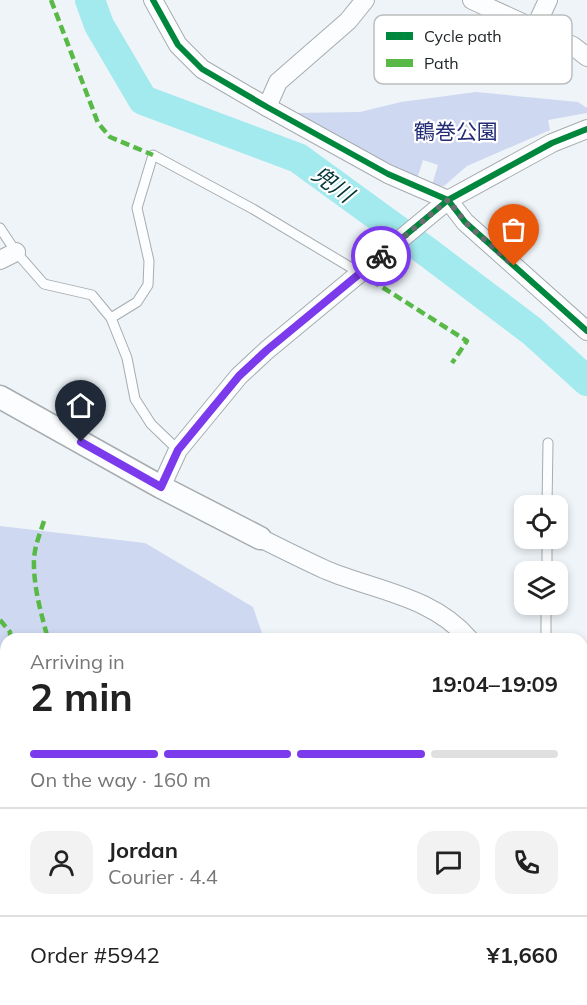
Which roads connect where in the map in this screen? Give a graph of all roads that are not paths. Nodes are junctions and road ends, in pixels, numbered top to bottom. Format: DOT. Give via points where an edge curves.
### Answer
graph roads {
  1 [pos="153,0"];
  2 [pos="364,0"];
  3 [pos="472,0"];
  4 [pos="548,0"];
  5 [pos="506,15"];
  6 [pos="541,15"];
  7 [pos="572,46"];
  8 [pos="587,57"];
  9 [pos="267,107"];
  10 [pos="587,129"];
  11 [pos="444,203"];
  12 [pos="0,228"];
  13 [pos="8,256"];
  14 [pos="361,272"];
  15 [pos="111,318"];
  16 [pos="587,331"];
  17 [pos="0,396"];
  18 [pos="548,443"];
  19 [pos="178,450"];
  20 [pos="161,487"];
  21 [pos="547,495"];
  22 [pos="260,538"];
  23 [pos="546,615"];
  24 [pos="464,633"];
  25 [pos="546,633"];
  1 -- 9 [label="street" via="178,45 202,69"];
  2 -- 9 [label="street" via="348,21 278,82"];
  3 -- 5 [label="street"];
  4 -- 6 [label="street"];
  7 -- 8 [label="street"];
  9 -- 11 [label="street"];
  10 -- 11 [label="street" via="552,143"];
  11 -- 14 [label="street"];
  11 -- 16 [label="street"];
  12 -- 13 [label="lane"];
  13 -- 15 [label="lane" via="44,284 92,295"];
  14 -- 15 [label="lane" via="153,154 137,208 149,261 148,285 137,302"];
  14 -- 19 [label="street" via="239,376"];
  15 -- 19 [label="lane" via="127,358 135,399 152,424"];
  17 -- 20 [label="street"];
  18 -- 21 [label="lane"];
  19 -- 20 [label="street"];
  20 -- 22 [label="street"];
  22 -- 24 [label="street" via="327,570 441,613"];
  23 -- 25 [label="lane"];
}
